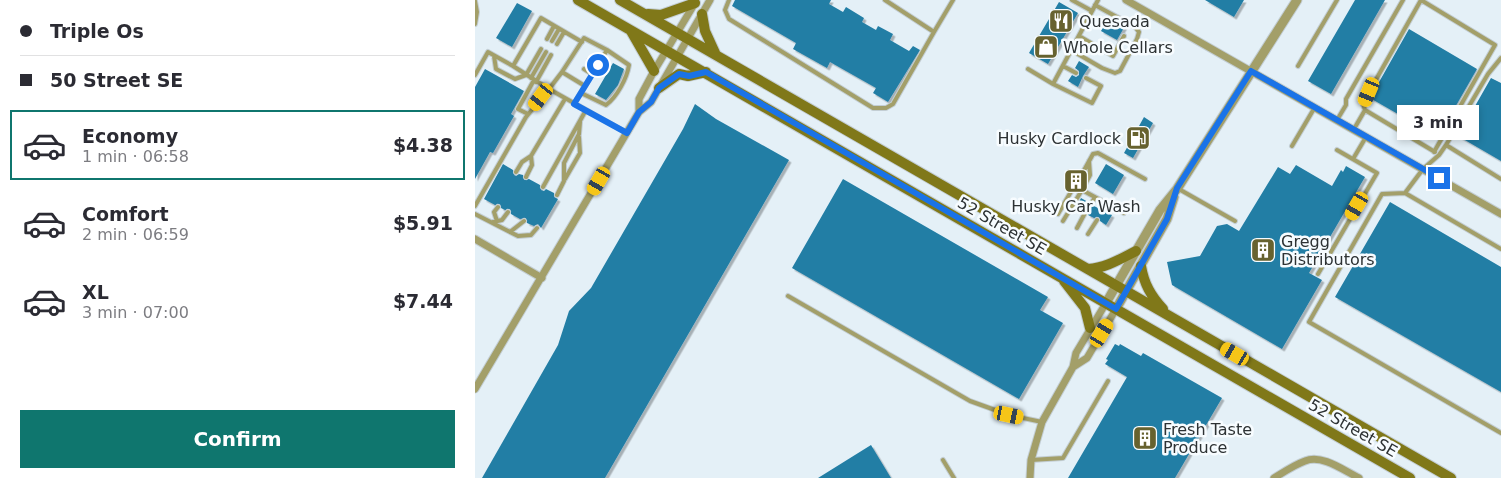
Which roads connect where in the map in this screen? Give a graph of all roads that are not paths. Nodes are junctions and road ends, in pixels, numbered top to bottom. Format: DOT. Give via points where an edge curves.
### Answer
graph roads {
  1 [pos="578,0"];
  2 [pos="620,0"];
  3 [pos="710,0"];
  4 [pos="729,0"];
  5 [pos="885,0"];
  6 [pos="953,0"];
  7 [pos="1072,0"];
  8 [pos="1098,0"];
  9 [pos="1126,0"];
  10 [pos="1297,0"];
  11 [pos="1337,0"];
  12 [pos="1403,0"];
  13 [pos="1421,0"];
  14 [pos="475,1"];
  15 [pos="696,2"];
  16 [pos="1095,5"];
  17 [pos="1092,11"];
  18 [pos="645,14"];
  19 [pos="702,14"];
  20 [pos="475,24"];
  21 [pos="554,26"];
  22 [pos="559,29"];
  23 [pos="631,30"];
  24 [pos="564,32"];
  25 [pos="935,32"];
  26 [pos="677,33"];
  27 [pos="1079,36"];
  28 [pos="1124,36"];
  29 [pos="547,38"];
  30 [pos="687,39"];
  31 [pos="552,41"];
  32 [pos="581,42"];
  33 [pos="557,44"];
  34 [pos="541,49"];
  35 [pos="607,50"];
  36 [pos="667,50"];
  37 [pos="1071,50"];
  38 [pos="575,51"];
  39 [pos="546,52"];
  40 [pos="551,55"];
  41 [pos="581,55"];
  42 [pos="494,56"];
  43 [pos="677,56"];
  44 [pos="717,56"];
  45 [pos="1501,58"];
  46 [pos="589,60"];
  47 [pos="569,61"];
  48 [pos="576,64"];
  49 [pos="598,65"];
  50 [pos="513,66"];
  51 [pos="1063,66"];
  52 [pos="1298,66"];
  53 [pos="584,69"];
  54 [pos="1028,69"];
  55 [pos="654,71"];
  56 [pos="1251,71"];
  57 [pos="562,72"];
  58 [pos="706,72"];
  59 [pos="1077,73"];
  60 [pos="592,74"];
  61 [pos="475,75"];
  62 [pos="526,75"];
  63 [pos="1086,78"];
  64 [pos="534,80"];
  65 [pos="1053,84"];
  66 [pos="585,86"];
  67 [pos="659,88"];
  68 [pos="549,89"];
  69 [pos="581,93"];
  70 [pos="565,99"];
  71 [pos="574,104"];
  72 [pos="1315,107"];
  73 [pos="586,110"];
  74 [pos="1365,110"];
  75 [pos="639,112"];
  76 [pos="528,114"];
  77 [pos="580,120"];
  78 [pos="1337,120"];
  79 [pos="1354,129"];
  80 [pos="627,133"];
  81 [pos="579,134"];
  82 [pos="1367,137"];
  83 [pos="1446,145"];
  84 [pos="1292,146"];
  85 [pos="1337,150"];
  86 [pos="1434,152"];
  87 [pos="1439,155"];
  88 [pos="531,156"];
  89 [pos="1353,159"];
  90 [pos="1089,161"];
  91 [pos="1423,169"];
  92 [pos="516,172"];
  93 [pos="1082,174"];
  94 [pos="526,177"];
  95 [pos="1145,179"];
  96 [pos="1501,179"];
  97 [pos="564,181"];
  98 [pos="543,187"];
  99 [pos="1177,188"];
  100 [pos="1072,190"];
  101 [pos="1082,190"];
  102 [pos="1405,193"];
  103 [pos="557,195"];
  104 [pos="1095,197"];
  105 [pos="1091,204"];
  106 [pos="1107,204"];
  107 [pos="475,206"];
  108 [pos="498,207"];
  109 [pos="1103,210"];
  110 [pos="508,212"];
  111 [pos="1124,212"];
  112 [pos="1085,213"];
  113 [pos="475,214"];
  114 [pos="1058,214"];
  115 [pos="1501,214"];
  116 [pos="1097,220"];
  117 [pos="524,221"];
  118 [pos="1063,221"];
  119 [pos="1235,221"];
  120 [pos="495,222"];
  121 [pos="537,228"];
  122 [pos="1077,228"];
  123 [pos="510,232"];
  124 [pos="1088,234"];
  125 [pos="475,239"];
  126 [pos="1501,250"];
  127 [pos="1135,251"];
  128 [pos="1141,266"];
  129 [pos="1088,269"];
  130 [pos="1318,274"];
  131 [pos="542,278"];
  132 [pos="1062,278"];
  133 [pos="1116,285"];
  134 [pos="1126,291"];
  135 [pos="788,296"];
  136 [pos="1105,303"];
  137 [pos="1116,309"];
  138 [pos="1169,316"];
  139 [pos="1090,328"];
  140 [pos="1073,368"];
  141 [pos="1108,380"];
  142 [pos="475,389"];
  143 [pos="1042,422"];
  144 [pos="1501,433"];
  145 [pos="943,460"];
  146 [pos="1031,460"];
  147 [pos="953,478"];
  148 [pos="1030,478"];
  149 [pos="1274,478"];
  150 [pos="1357,478"];
  151 [pos="1410,478"];
  152 [pos="1451,478"];
  1 -- 23 [label="main road, 52 Street SE"];
  2 -- 18 [label="main road, 52 Street SE"];
  3 -- 19 [label="street"];
  4 -- 25 [label="lane" via="725,10 729,19 873,108 886,108 893,104"];
  5 -- 25 [label="lane"];
  6 -- 25 [label="lane"];
  7 -- 17 [label="lane"];
  8 -- 16 [label="lane"];
  9 -- 56 [label="street"];
  10 -- 56 [label="street"];
  11 -- 52 [label="lane"];
  12 -- 78 [label="lane"];
  13 -- 74 [label="lane" via="1369,92 1363,104"];
  13 -- 86 [label="lane" via="1495,45"];
  14 -- 20 [label="lane"];
  15 -- 18 [label="main road" via="661,15"];
  15 -- 26 [label="street"];
  16 -- 17 [label="lane"];
  16 -- 37 [label="lane" via="1139,32 1120,71 1115,73 1102,68"];
  17 -- 27 [label="lane"];
  18 -- 26 [label="main road, 52 Street SE"];
  19 -- 30 [label="street"];
  19 -- 44 [label="main road" via="705,31"];
  21 -- 22 [label="lane"];
  21 -- 29 [label="lane"];
  21 -- 50 [label="lane" via="541,18"];
  22 -- 24 [label="lane"];
  22 -- 31 [label="lane"];
  23 -- 36 [label="main road, 52 Street SE"];
  23 -- 55 [label="main road"];
  24 -- 32 [label="lane"];
  24 -- 33 [label="lane"];
  26 -- 30 [label="main road, 52 Street SE"];
  26 -- 36 [label="street"];
  27 -- 28 [label="lane" via="1113,56"];
  27 -- 37 [label="lane"];
  30 -- 43 [label="street"];
  30 -- 44 [label="main road, 52 Street SE"];
  32 -- 35 [label="lane" via="584,38"];
  32 -- 38 [label="lane"];
  34 -- 62 [label="lane"];
  35 -- 49 [label="lane"];
  35 -- 69 [label="lane" via="629,64 628,72 612,100 606,105"];
  36 -- 43 [label="main road, 52 Street SE"];
  36 -- 55 [label="street"];
  37 -- 51 [label="lane"];
  38 -- 41 [label="lane"];
  38 -- 47 [label="lane"];
  39 -- 64 [label="lane"];
  40 -- 64 [label="lane"];
  42 -- 50 [label="lane"];
  42 -- 61 [label="lane" via="487,52"];
  42 -- 62 [label="lane" via="496,69 515,79"];
  43 -- 58 [label="main road, 52 Street SE"];
  43 -- 67 [label="street"];
  44 -- 129 [label="main road, 52 Street SE"];
  45 -- 83 [label="lane"];
  46 -- 49 [label="lane"];
  47 -- 48 [label="lane"];
  47 -- 57 [label="lane"];
  49 -- 60 [label="lane"];
  50 -- 62 [label="lane"];
  51 -- 59 [label="lane"];
  51 -- 65 [label="lane"];
  53 -- 60 [label="lane"];
  54 -- 65 [label="lane"];
  55 -- 75 [label="street" via="639,100"];
  56 -- 72 [label="street"];
  56 -- 99 [label="street"];
  57 -- 66 [label="lane"];
  57 -- 68 [label="lane"];
  58 -- 67 [label="main road" via="689,76 679,74"];
  58 -- 132 [label="main road, 52 Street SE"];
  60 -- 66 [label="lane"];
  62 -- 64 [label="lane"];
  63 -- 65 [label="lane" via="1101,86 1092,103"];
  64 -- 68 [label="lane"];
  64 -- 76 [label="lane" via="518,109"];
  66 -- 69 [label="lane"];
  67 -- 75 [label="street" via="651,102"];
  68 -- 70 [label="lane"];
  68 -- 76 [label="lane"];
  69 -- 71 [label="lane"];
  70 -- 71 [label="lane"];
  70 -- 88 [label="lane"];
  71 -- 73 [label="lane"];
  72 -- 78 [label="street"];
  72 -- 84 [label="lane"];
  73 -- 77 [label="lane"];
  73 -- 80 [label="lane"];
  74 -- 79 [label="lane"];
  74 -- 86 [label="lane"];
  75 -- 80 [label="street"];
  76 -- 107 [label="lane"];
  77 -- 81 [label="lane"];
  77 -- 98 [label="lane"];
  78 -- 79 [label="street"];
  79 -- 82 [label="street"];
  80 -- 131 [label="street"];
  81 -- 97 [label="lane" via="564,163"];
  81 -- 97 [label="lane" via="580,153"];
  82 -- 89 [label="lane"];
  82 -- 91 [label="street"];
  83 -- 87 [label="lane"];
  83 -- 96 [label="lane"];
  85 -- 89 [label="lane"];
  86 -- 87 [label="lane"];
  87 -- 91 [label="lane"];
  88 -- 92 [label="lane"];
  88 -- 94 [label="lane" via="532,165"];
  89 -- 130 [label="lane" via="1377,173"];
  90 -- 93 [label="lane"];
  90 -- 95 [label="lane" via="1093,154 1098,153"];
  90 -- 101 [label="lane" via="1090,175"];
  91 -- 102 [label="lane"];
  91 -- 115 [label="street"];
  97 -- 103 [label="lane"];
  99 -- 119 [label="lane"];
  99 -- 127 [label="street"];
  99 -- 128 [label="street" via="1167,219"];
  100 -- 114 [label="lane"];
  101 -- 104 [label="lane"];
  101 -- 118 [label="lane"];
  102 -- 126 [label="lane"];
  102 -- 144 [label="lane" via="1382,194 1309,322"];
  104 -- 105 [label="lane"];
  104 -- 106 [label="lane"];
  106 -- 109 [label="lane"];
  106 -- 111 [label="lane"];
  108 -- 120 [label="lane" via="494,212"];
  110 -- 120 [label="lane" via="502,220"];
  112 -- 122 [label="lane"];
  113 -- 120 [label="lane"];
  116 -- 124 [label="lane"];
  117 -- 123 [label="lane"];
  120 -- 123 [label="lane"];
  121 -- 123 [label="lane" via="531,235 519,236"];
  125 -- 131 [label="street"];
  127 -- 129 [label="main road" via="1109,265"];
  127 -- 133 [label="street"];
  128 -- 134 [label="street"];
  128 -- 138 [label="main road" via="1150,294"];
  129 -- 133 [label="main road, 52 Street SE"];
  131 -- 142 [label="street"];
  132 -- 136 [label="main road, 52 Street SE"];
  132 -- 139 [label="main road" via="1085,308"];
  133 -- 134 [label="main road, 52 Street SE"];
  133 -- 136 [label="street"];
  134 -- 137 [label="street"];
  134 -- 138 [label="main road, 52 Street SE"];
  135 -- 143 [label="lane" via="970,402"];
  136 -- 137 [label="main road, 52 Street SE"];
  136 -- 139 [label="street"];
  137 -- 140 [label="street" via="1087,358"];
  137 -- 151 [label="main road, 52 Street SE"];
  138 -- 152 [label="main road, 52 Street SE"];
  139 -- 140 [label="street" via="1076,353"];
  140 -- 143 [label="street"];
  141 -- 146 [label="lane" via="1063,458"];
  143 -- 146 [label="street"];
  145 -- 147 [label="lane"];
  146 -- 148 [label="street"];
  149 -- 150 [label="street" via="1305,460 1315,459 1324,460"];
}
